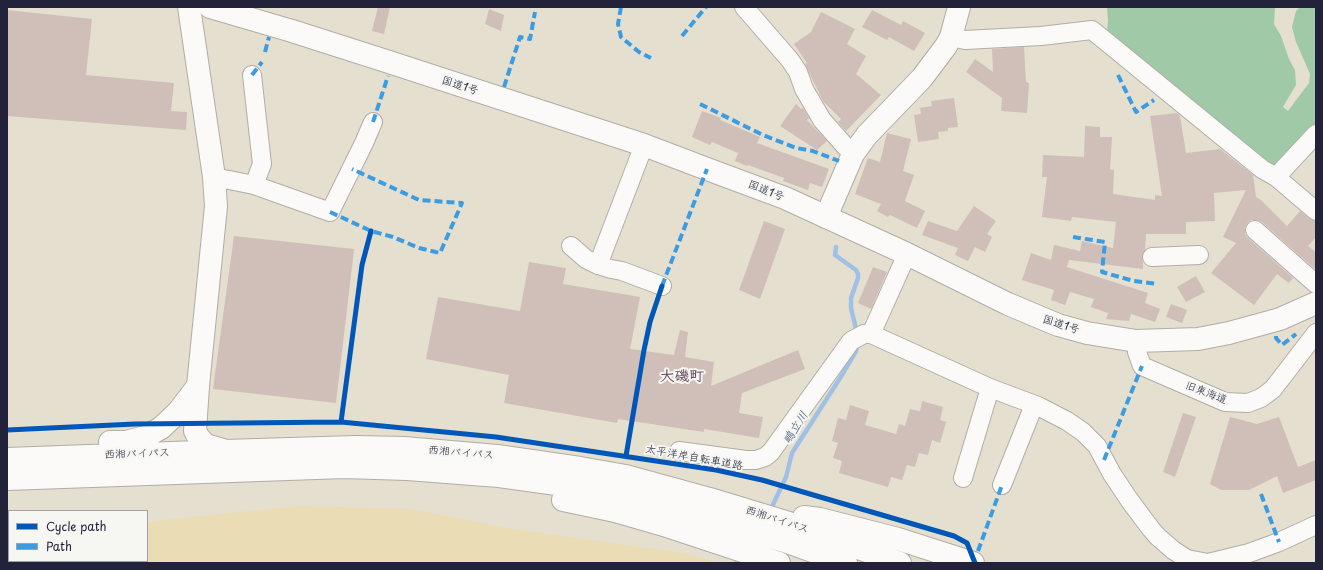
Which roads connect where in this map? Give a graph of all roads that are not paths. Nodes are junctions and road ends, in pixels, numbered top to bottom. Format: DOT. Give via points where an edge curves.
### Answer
graph roads {
  1 [pos="189,7"];
  2 [pos="210,7"];
  3 [pos="744,7"];
  4 [pos="959,7"];
  5 [pos="951,37"];
  6 [pos="252,75"];
  7 [pos="373,122"];
  8 [pos="1316,134"];
  9 [pos="644,145"];
  10 [pos="853,154"];
  11 [pos="214,177"];
  12 [pos="1276,177"];
  13 [pos="254,185"];
  14 [pos="1316,210"];
  15 [pos="826,217"];
  16 [pos="1255,230"];
  17 [pos="571,246"];
  18 [pos="907,254"];
  19 [pos="1199,255"];
  20 [pos="1152,257"];
  21 [pos="598,265"];
  22 [pos="1316,284"];
  23 [pos="662,286"];
  24 [pos="1316,303"];
  25 [pos="1316,333"];
  26 [pos="872,334"];
  27 [pos="1136,341"];
  28 [pos="198,386"];
  29 [pos="990,388"];
  30 [pos="1034,405"];
  31 [pos="7,447"];
  32 [pos="225,451"];
  33 [pos="679,451"];
  34 [pos="7,459"];
  35 [pos="963,478"];
  36 [pos="7,479"];
  37 [pos="1002,485"];
  38 [pos="671,508"];
  39 [pos="743,508"];
  40 [pos="1316,525"];
  41 [pos="778,563"];
  42 [pos="846,563"];
  43 [pos="900,563"];
  44 [pos="973,563"];
  1 -- 11 [label="main road"];
  2 -- 9 [label="main road, 国道1号"];
  3 -- 10 [label="street" via="798,72 804,89 822,120"];
  4 -- 5 [label="main road"];
  5 -- 10 [label="main road" via="922,78 866,135"];
  5 -- 12 [label="street" via="973,40 1092,30 1262,169"];
  6 -- 13 [label="street" via="262,164"];
  7 -- 13 [label="street" via="330,212"];
  8 -- 12 [label="street"];
  9 -- 15 [label="main road, 国道1号" via="785,198"];
  9 -- 21 [label="street"];
  10 -- 15 [label="main road"];
  11 -- 13 [label="street"];
  11 -- 28 [label="main road" via="216,206"];
  12 -- 14 [label="street"];
  15 -- 18 [label="main road, 国道1号"];
  16 -- 22 [label="street"];
  17 -- 21 [label="street"];
  18 -- 26 [label="street"];
  18 -- 27 [label="main road, 国道1号" via="1008,304 1058,325 1087,333"];
  19 -- 20 [label="street"];
  21 -- 23 [label="street"];
  24 -- 27 [label="main road, 国道1号" via="1280,320 1229,333 1198,339"];
  25 -- 27 [label="street, 旧東海道" via="1273,389 1248,403 1225,402 1142,366"];
  26 -- 29 [label="street"];
  26 -- 33 [label="street" via="864,334 851,341 765,457 746,460"];
  28 -- 31 [label="main road" via="173,417 145,437 126,442"];
  28 -- 32 [label="main road" via="195,431 206,445"];
  29 -- 30 [label="street"];
  29 -- 35 [label="street"];
  30 -- 37 [label="street"];
  30 -- 40 [label="street" via="1083,432 1097,446 1112,474 1151,529 1187,560 1208,563 1224,560 1262,548"];
  32 -- 34 [label="main road, 西湘バイパス"];
  32 -- 38 [label="main road, 西湘バイパス" via="355,447 404,448 497,456 618,475"];
  36 -- 38 [label="main road, 西湘バイパス" via="200,472 315,480 406,481 488,489 591,506"];
  38 -- 39 [label="main road, 西湘バイパス"];
  38 -- 41 [label="main road"];
  38 -- 42 [label="main road, 西湘バイパス" via="784,541"];
  39 -- 43 [label="main road, 西湘バイパス"];
  39 -- 44 [label="main road" via="820,519 898,539"];
}
